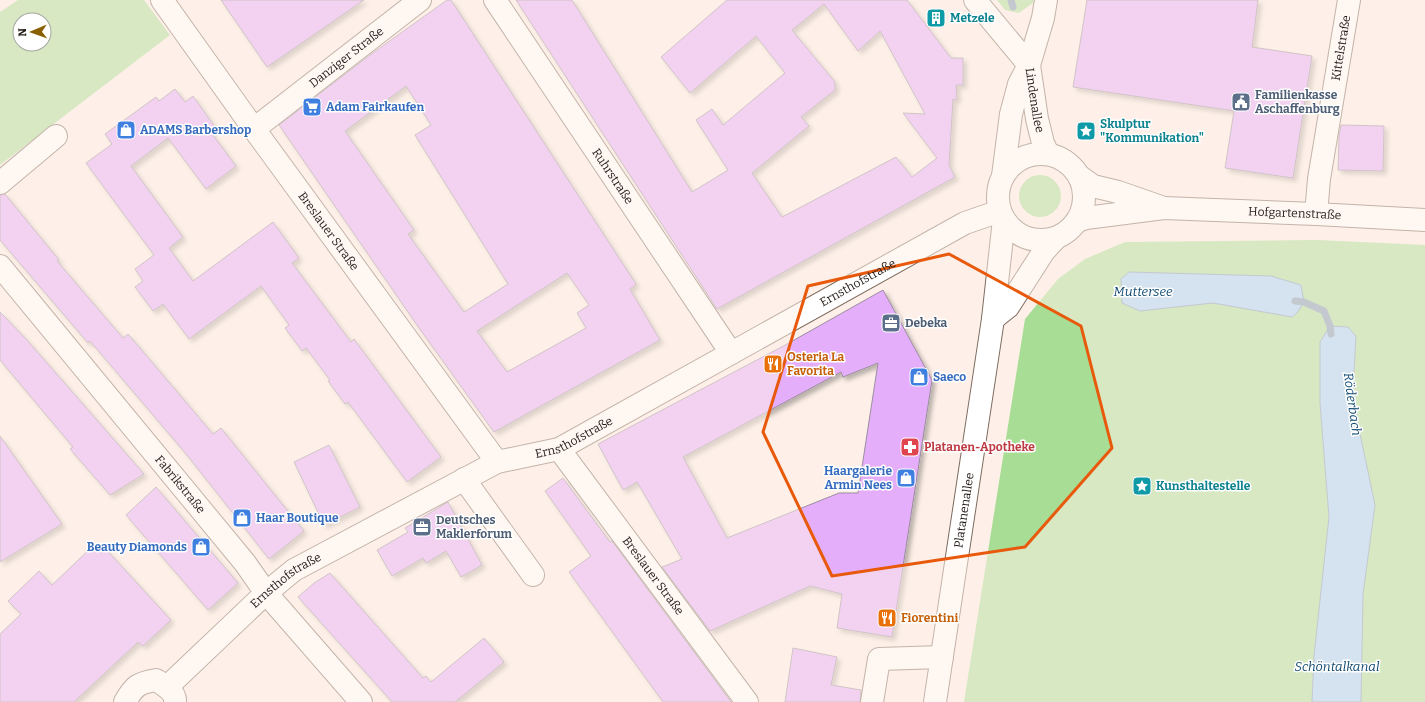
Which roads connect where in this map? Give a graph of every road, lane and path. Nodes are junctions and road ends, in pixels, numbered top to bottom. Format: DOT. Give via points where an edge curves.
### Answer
graph roads {
  1 [pos="162,0"];
  2 [pos="420,0"];
  3 [pos="495,0"];
  4 [pos="975,0"];
  5 [pos="1046,0"];
  6 [pos="1349,0"];
  7 [pos="1029,64"];
  8 [pos="254,129"];
  9 [pos="56,136"];
  10 [pos="1048,154"];
  11 [pos="1003,176"];
  12 [pos="1079,176"];
  13 [pos="0,183"];
  14 [pos="1164,208"];
  15 [pos="1316,214"];
  16 [pos="1002,215"];
  17 [pos="1425,220"];
  18 [pos="1077,221"];
  19 [pos="1056,238"];
  20 [pos="0,266"];
  21 [pos="994,319"];
  22 [pos="731,353"];
  23 [pos="559,450"];
  24 [pos="497,462"];
  25 [pos="464,479"];
  26 [pos="533,575"];
  27 [pos="266,593"];
  28 [pos="942,658"];
  29 [pos="171,694"];
  30 [pos="124,702"];
  31 [pos="361,702"];
  32 [pos="747,702"];
  33 [pos="872,702"];
  34 [pos="935,702"];
  1 -- 8 [label="street, Breslauer Straße"];
  2 -- 8 [label="street, Danziger Straße"];
  3 -- 22 [label="street, Ruhrstraße"];
  4 -- 7 [label="street"];
  5 -- 7 [label="street, Lindenallee"];
  6 -- 15 [label="street, Kittelstraße" via="1318,179"];
  7 -- 10 [label="street, Lindenallee" via="1037,119"];
  7 -- 11 [label="street" via="1019,84 1011,114"];
  8 -- 24 [label="street, Breslauer Straße"];
  9 -- 13 [label="street"];
  10 -- 11 [label="street" via="1034,154 1021,158 1010,165"];
  10 -- 12 [label="street" via="1060,158"];
  11 -- 16 [label="street" via="998,187"];
  12 -- 14 [label="street, Hofgartenstraße" via="1093,186"];
  12 -- 18 [label="street" via="1084,187 1084,200"];
  14 -- 15 [label="street, Hofgartenstraße"];
  14 -- 18 [label="street, Hofgartenstraße"];
  15 -- 17 [label="street, Hofgartenstraße"];
  16 -- 19 [label="street" via="1010,228 1018,234 1042,241"];
  16 -- 21 [label="street, Platanenallee" via="1003,235"];
  16 -- 22 [label="street, Ernsthofstraße" via="965,223"];
  18 -- 19 [label="street" via="1068,231"];
  19 -- 21 [label="street" via="1008,307"];
  20 -- 27 [label="street, Fabrikstraße" via="245,564"];
  21 -- 28 [label="street, Platanenallee"];
  22 -- 23 [label="street, Ernsthofstraße"];
  23 -- 24 [label="street, Ernsthofstraße"];
  23 -- 32 [label="street, Breslauer Straße"];
  24 -- 25 [label="street, Ernsthofstraße"];
  25 -- 26 [label="street"];
  25 -- 27 [label="street, Ernsthofstraße" via="294,570"];
  27 -- 29 [label="street, Ernsthofstraße"];
  27 -- 31 [label="street, Fabrikstraße"];
  28 -- 33 [label="street" via="879,659"];
  28 -- 34 [label="street, Platanenallee"];
  29 -- 30 [label="street, Ernsthofstraße" via="156,680 143,682 132,690"];
}
